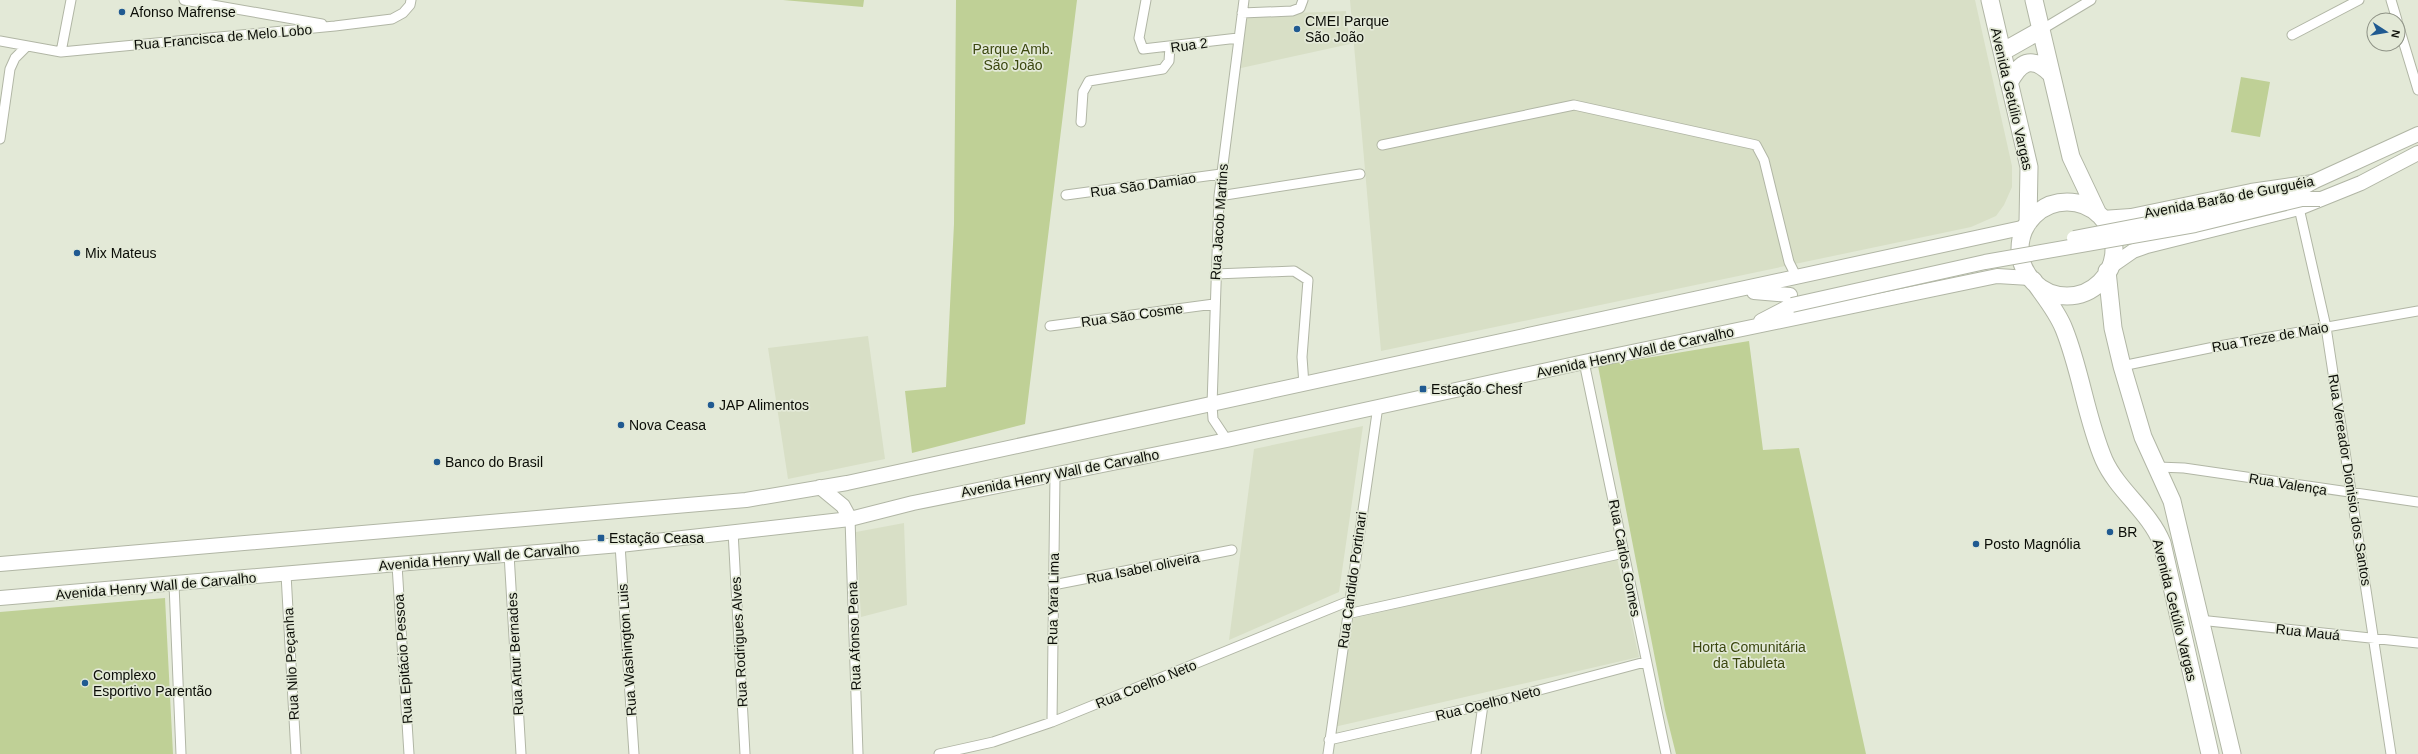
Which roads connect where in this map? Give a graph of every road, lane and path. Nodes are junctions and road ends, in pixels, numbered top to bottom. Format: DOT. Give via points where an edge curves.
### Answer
graph roads {
  1 [pos="71,0"];
  2 [pos="184,0"];
  3 [pos="411,0"];
  4 [pos="1146,0"];
  5 [pos="1244,0"];
  6 [pos="1303,0"];
  7 [pos="1990,0"];
  8 [pos="2091,0"];
  9 [pos="2359,0"];
  10 [pos="2391,0"];
  11 [pos="2035,2"];
  12 [pos="2395,12"];
  13 [pos="1242,13"];
  14 [pos="335,26"];
  15 [pos="2041,30"];
  16 [pos="2292,35"];
  17 [pos="1238,38"];
  18 [pos="0,41"];
  19 [pos="27,46"];
  20 [pos="1170,47"];
  21 [pos="2406,50"];
  22 [pos="61,52"];
  23 [pos="2002,52"];
  24 [pos="2050,73"];
  25 [pos="2009,83"];
  26 [pos="2418,90"];
  27 [pos="2,118"];
  28 [pos="1081,122"];
  29 [pos="2418,134"];
  30 [pos="0,139"];
  31 [pos="1382,145"];
  32 [pos="2418,152"];
  33 [pos="1221,174"];
  34 [pos="1360,174"];
  35 [pos="2313,182"];
  36 [pos="1066,195"];
  37 [pos="1219,196"];
  38 [pos="2320,199"];
  39 [pos="2300,208"];
  40 [pos="2100,216"];
  41 [pos="2027,225"];
  42 [pos="1215,274"];
  43 [pos="2106,274"];
  44 [pos="1797,278"];
  45 [pos="2032,279"];
  46 [pos="1740,290"];
  47 [pos="1791,300"];
  48 [pos="1214,304"];
  49 [pos="2418,311"];
  50 [pos="1050,326"];
  51 [pos="2326,327"];
  52 [pos="1750,328"];
  53 [pos="1584,362"];
  54 [pos="2122,366"];
  55 [pos="1304,385"];
  56 [pos="1212,405"];
  57 [pos="1378,406"];
  58 [pos="1227,440"];
  59 [pos="2158,467"];
  60 [pos="1055,475"];
  61 [pos="820,488"];
  62 [pos="2353,494"];
  63 [pos="2418,502"];
  64 [pos="850,519"];
  65 [pos="733,531"];
  66 [pos="620,545"];
  67 [pos="1232,550"];
  68 [pos="1624,553"];
  69 [pos="509,554"];
  70 [pos="0,564"];
  71 [pos="397,565"];
  72 [pos="286,574"];
  73 [pos="174,584"];
  74 [pos="1053,585"];
  75 [pos="0,598"];
  76 [pos="1349,601"];
  77 [pos="1347,614"];
  78 [pos="2199,620"];
  79 [pos="2374,640"];
  80 [pos="2418,643"];
  81 [pos="1646,662"];
  82 [pos="1483,705"];
  83 [pos="1052,722"];
  84 [pos="2205,733"];
  85 [pos="1329,740"];
  86 [pos="181,754"];
  87 [pos="296,754"];
  88 [pos="409,754"];
  89 [pos="520,754"];
  90 [pos="634,754"];
  91 [pos="745,754"];
  92 [pos="858,754"];
  93 [pos="940,754"];
  94 [pos="1328,754"];
  95 [pos="1476,754"];
  96 [pos="1666,754"];
  97 [pos="2206,754"];
  98 [pos="2210,754"];
  99 [pos="2232,754"];
  100 [pos="2391,754"];
  1 -- 22 [label="street"];
  2 -- 14 [label="street"];
  3 -- 14 [label="street, Rua Francisca de Melo Lobo" via="403,13 392,19"];
  4 -- 20 [label="street, Rua 2" via="1139,38 1141,46 1150,50"];
  5 -- 13 [label="street, Rua Jacob Martins"];
  6 -- 13 [label="street" via="1300,8 1292,11"];
  7 -- 23 [label="highway, Avenida Getúlio Vargas"];
  8 -- 15 [label="street"];
  9 -- 16 [label="street"];
  10 -- 12 [label="street"];
  11 -- 15 [label="highway, Avenida Getúlio Vargas"];
  13 -- 17 [label="street, Rua Jacob Martins"];
  14 -- 22 [label="street, Rua Francisca de Melo Lobo"];
  15 -- 23 [label="highway"];
  15 -- 24 [label="highway, Avenida Getúlio Vargas"];
  17 -- 20 [label="street, Rua 2"];
  17 -- 33 [label="street, Rua Jacob Martins"];
  18 -- 19 [label="street, Rua Francisca de Melo Lobo"];
  19 -- 22 [label="street, Rua Francisca de Melo Lobo"];
  19 -- 27 [label="street" via="15,58 10,69"];
  20 -- 28 [label="street" via="1169,60 1163,69 1089,81 1083,92"];
  21 -- 26 [label="street"];
  23 -- 25 [label="highway, Avenida Getúlio Vargas"];
  24 -- 25 [label="highway" via="2039,64 2028,63 2017,69"];
  24 -- 40 [label="highway, Avenida Getúlio Vargas" via="2071,157"];
  25 -- 41 [label="highway, Avenida Getúlio Vargas" via="2029,167"];
  27 -- 30 [label="street"];
  29 -- 35 [label="main road, Avenida Barão de Gurguéia"];
  31 -- 44 [label="street" via="1574,105 1756,145 1764,160 1789,262"];
  32 -- 38 [label="main road, Avenida Barão de Gurguéia" via="2361,183"];
  33 -- 36 [label="street, Rua São Damiao"];
  33 -- 37 [label="street, Rua Jacob Martins"];
  34 -- 37 [label="street"];
  35 -- 40 [label="main road, Avenida Barão de Gurguéia" via="2251,191 2131,216"];
  35 -- 47 [label="main road, bridge" via="2302,188 2199,214 2025,246"];
  37 -- 42 [label="street, Rua Jacob Martins"];
  38 -- 39 [label="main road, Avenida Barão de Gurguéia"];
  38 -- 47 [label="main road, bridge" via="2302,199 2195,225"];
  39 -- 43 [label="main road, Avenida Barão de Gurguéia" via="2146,246 2133,251"];
  39 -- 51 [label="street, Rua Vereador Dionisio dos Santos"];
  40 -- 41 [label="highway" via="2082,204 2068,202 2053,204 2039,212"];
  40 -- 43 [label="highway, Avenida Getúlio Vargas" via="2113,242 2113,259"];
  41 -- 44 [label="main road"];
  41 -- 45 [label="highway, Avenida Getúlio Vargas" via="2021,240 2020,253"];
  42 -- 48 [label="street, Rua Jacob Martins"];
  42 -- 55 [label="street" via="1294,271 1308,280 1302,357"];
  43 -- 45 [label="highway" via="2085,292 2067,296 2043,289"];
  43 -- 54 [label="highway, Avenida Getúlio Vargas" via="2113,328"];
  44 -- 46 [label="main road"];
  45 -- 52 [label="main road, Avenida Henry Wall de Carvalho" via="1997,276"];
  45 -- 84 [label="highway, Avenida Getúlio Vargas" via="2064,328 2105,462 2155,528 2162,543"];
  46 -- 47 [label="main road"];
  46 -- 55 [label="main road"];
  47 -- 52 [label="main road"];
  48 -- 50 [label="street, Rua São Cosme"];
  48 -- 56 [label="street, Rua Jacob Martins"];
  49 -- 51 [label="street, Rua Treze de Maio"];
  51 -- 54 [label="street, Rua Treze de Maio"];
  51 -- 62 [label="street, Rua Vereador Dionisio dos Santos"];
  52 -- 53 [label="main road, Avenida Henry Wall de Carvalho"];
  53 -- 57 [label="main road, Avenida Henry Wall de Carvalho"];
  53 -- 68 [label="street, Rua Carlos Gomes"];
  54 -- 59 [label="highway, Avenida Getúlio Vargas" via="2143,437"];
  55 -- 56 [label="main road"];
  56 -- 58 [label="street, Rua Jacob Martins" via="1213,419"];
  56 -- 61 [label="main road"];
  57 -- 58 [label="main road, Avenida Henry Wall de Carvalho"];
  57 -- 76 [label="street, Rua Candido Portinari"];
  58 -- 60 [label="main road, Avenida Henry Wall de Carvalho"];
  59 -- 62 [label="street, Rua Valença" via="2184,468"];
  59 -- 78 [label="highway, Avenida Getúlio Vargas" via="2178,521"];
  60 -- 64 [label="main road, Avenida Henry Wall de Carvalho" via="913,503"];
  60 -- 74 [label="street, Rua Yara Lima"];
  61 -- 64 [label="main road" via="842,506"];
  61 -- 70 [label="main road" via="746,500"];
  62 -- 63 [label="street, Rua Valença"];
  62 -- 79 [label="street, Rua Vereador Dionisio dos Santos"];
  64 -- 65 [label="main road, Avenida Henry Wall de Carvalho"];
  64 -- 92 [label="street, Rua Afonso Pena"];
  65 -- 66 [label="main road, Avenida Henry Wall de Carvalho"];
  65 -- 91 [label="street, Rua Rodrigues Alves"];
  66 -- 69 [label="main road, Avenida Henry Wall de Carvalho"];
  66 -- 90 [label="street, Rua Washington Luis"];
  67 -- 74 [label="street, Rua Isabel oliveira"];
  68 -- 77 [label="street"];
  68 -- 81 [label="street, Rua Carlos Gomes"];
  69 -- 71 [label="main road, Avenida Henry Wall de Carvalho"];
  69 -- 89 [label="street, Rua Artur Bernades"];
  71 -- 72 [label="main road, Avenida Henry Wall de Carvalho"];
  71 -- 88 [label="street, Rua Epitácio Pessoa"];
  72 -- 73 [label="main road, Avenida Henry Wall de Carvalho"];
  72 -- 87 [label="street, Rua Nilo Peçanha"];
  73 -- 75 [label="main road, Avenida Henry Wall de Carvalho"];
  73 -- 86 [label="street"];
  74 -- 83 [label="street, Rua Yara Lima"];
  76 -- 77 [label="street, Rua Candido Portinari"];
  76 -- 83 [label="street, Rua Coelho Neto"];
  77 -- 85 [label="street, Rua Candido Portinari"];
  78 -- 79 [label="street, Rua Mauá"];
  78 -- 99 [label="highway, Avenida Getúlio Vargas"];
  79 -- 80 [label="street, Rua Mauá"];
  79 -- 100 [label="street, Rua Vereador Dionisio dos Santos"];
  81 -- 82 [label="street, Rua Coelho Neto"];
  81 -- 96 [label="street, Rua Carlos Gomes"];
  82 -- 85 [label="street, Rua Coelho Neto"];
  82 -- 95 [label="street"];
  83 -- 93 [label="street, Rua Coelho Neto" via="992,742"];
  84 -- 97 [label="highway"];
  84 -- 98 [label="highway, Avenida Getúlio Vargas"];
  85 -- 94 [label="street, Rua Candido Portinari"];
}
